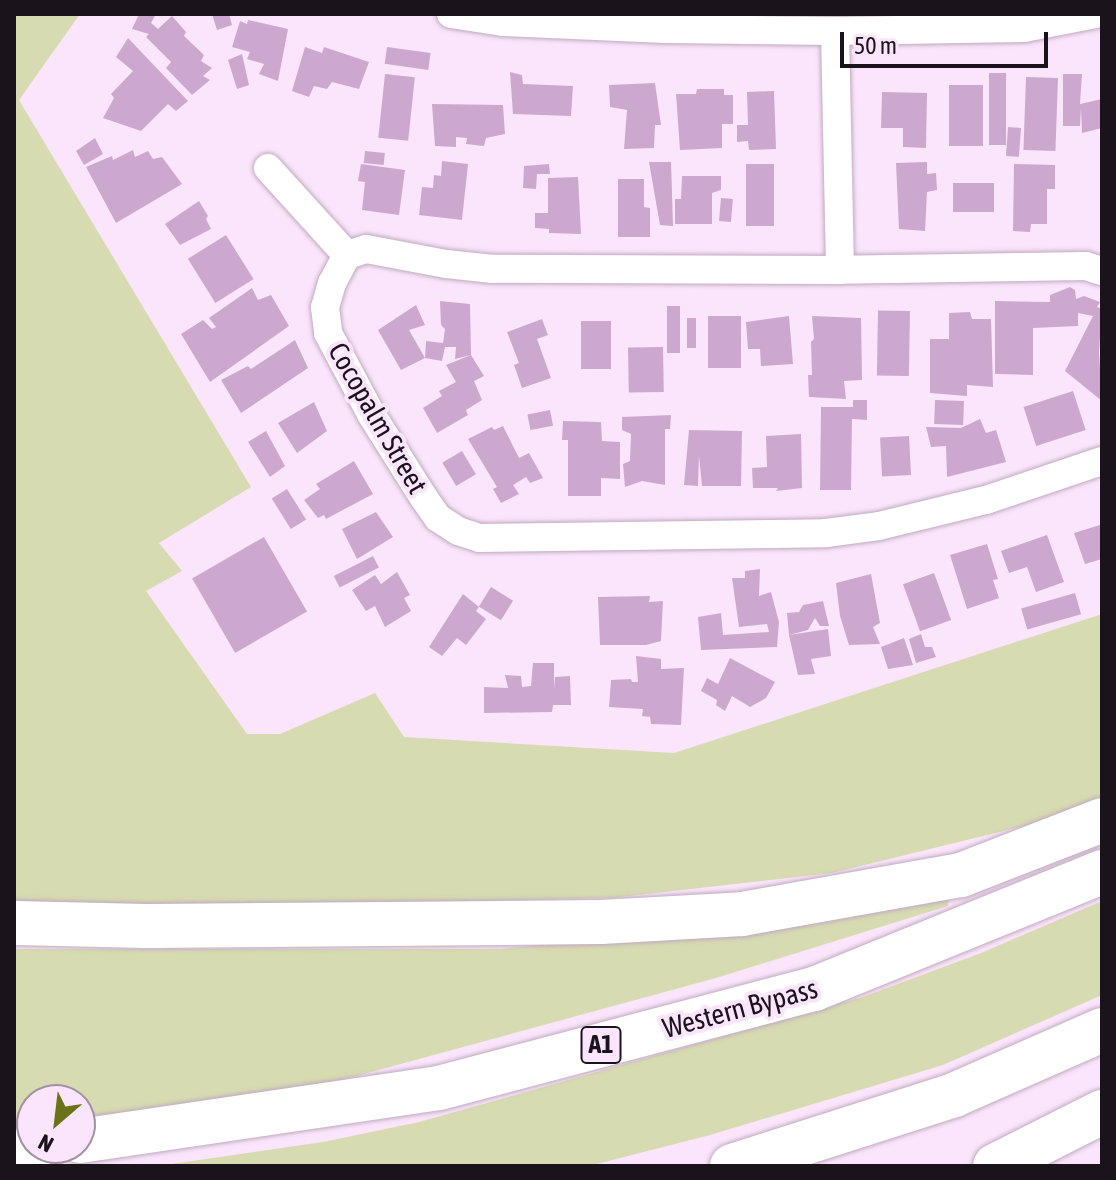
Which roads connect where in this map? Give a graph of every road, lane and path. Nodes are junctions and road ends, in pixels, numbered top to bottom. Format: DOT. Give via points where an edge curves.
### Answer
graph roads {
  1 [pos="451,14"];
  2 [pos="1096,14"];
  3 [pos="835,31"];
  4 [pos="268,168"];
  5 [pos="347,255"];
  6 [pos="840,270"];
  7 [pos="1102,271"];
  8 [pos="1102,461"];
  9 [pos="1102,820"];
  10 [pos="1102,872"];
  11 [pos="14,923"];
  12 [pos="1102,1030"];
  13 [pos="1102,1112"];
  14 [pos="96,1139"];
  15 [pos="732,1166"];
  16 [pos="995,1166"];
  1 -- 3 [label="street" via="650,29"];
  2 -- 3 [label="street" via="1024,28"];
  3 -- 6 [label="street"];
  4 -- 5 [label="street"];
  5 -- 6 [label="street" via="366,249 493,269"];
  5 -- 8 [label="street, Cocopalm Street" via="325,307 328,333 371,414 438,518 479,538 826,533 986,500"];
  6 -- 7 [label="street" via="1086,266"];
  9 -- 11 [label="highway" via="961,875 742,914 601,922"];
  10 -- 14 [label="highway, Western Bypass / A1" via="814,989 439,1088"];
  12 -- 15 [label="highway" via="954,1095"];
  13 -- 16 [label="highway"];
}
